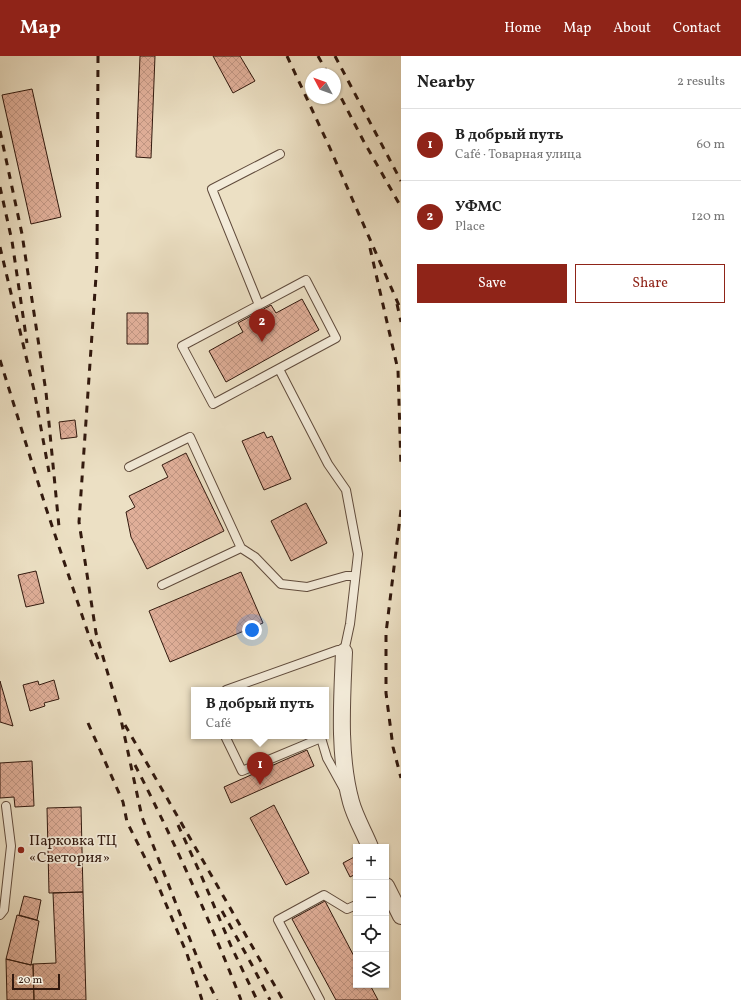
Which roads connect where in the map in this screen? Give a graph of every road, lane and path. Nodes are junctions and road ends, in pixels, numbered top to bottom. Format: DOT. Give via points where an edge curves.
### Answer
graph roads {
  1 [pos="280,154"];
  2 [pos="259,305"];
  3 [pos="279,369"];
  4 [pos="129,467"];
  5 [pos="241,548"];
  6 [pos="355,576"];
  7 [pos="162,585"];
  8 [pos="344,652"];
  9 [pos="234,687"];
  10 [pos="227,739"];
  11 [pos="319,739"];
  12 [pos="321,739"];
  13 [pos="351,802"];
  14 [pos="6,806"];
  15 [pos="369,844"];
  16 [pos="389,894"];
  17 [pos="353,906"];
  18 [pos="0,915"];
  19 [pos="401,916"];
  20 [pos="320,1000"];
  1 -- 2 [label="lane" via="212,189"];
  2 -- 3 [label="lane" via="306,280 336,338"];
  2 -- 3 [label="lane" via="182,346 213,404"];
  3 -- 6 [label="lane" via="328,464 346,490 358,554"];
  4 -- 5 [label="lane" via="190,437"];
  5 -- 6 [label="lane" via="255,557 281,584 307,587 346,576"];
  5 -- 7 [label="lane"];
  6 -- 8 [label="lane"];
  8 -- 9 [label="lane" via="338,650"];
  8 -- 13 [label="street" via="343,758"];
  10 -- 11 [label="lane" via="242,771"];
  12 -- 13 [label="lane" via="328,758"];
  13 -- 15 [label="street"];
  14 -- 18 [label="lane" via="11,846 4,910"];
  16 -- 19 [label="street"];
  17 -- 20 [label="lane" via="347,909 324,895 278,920"];
}
